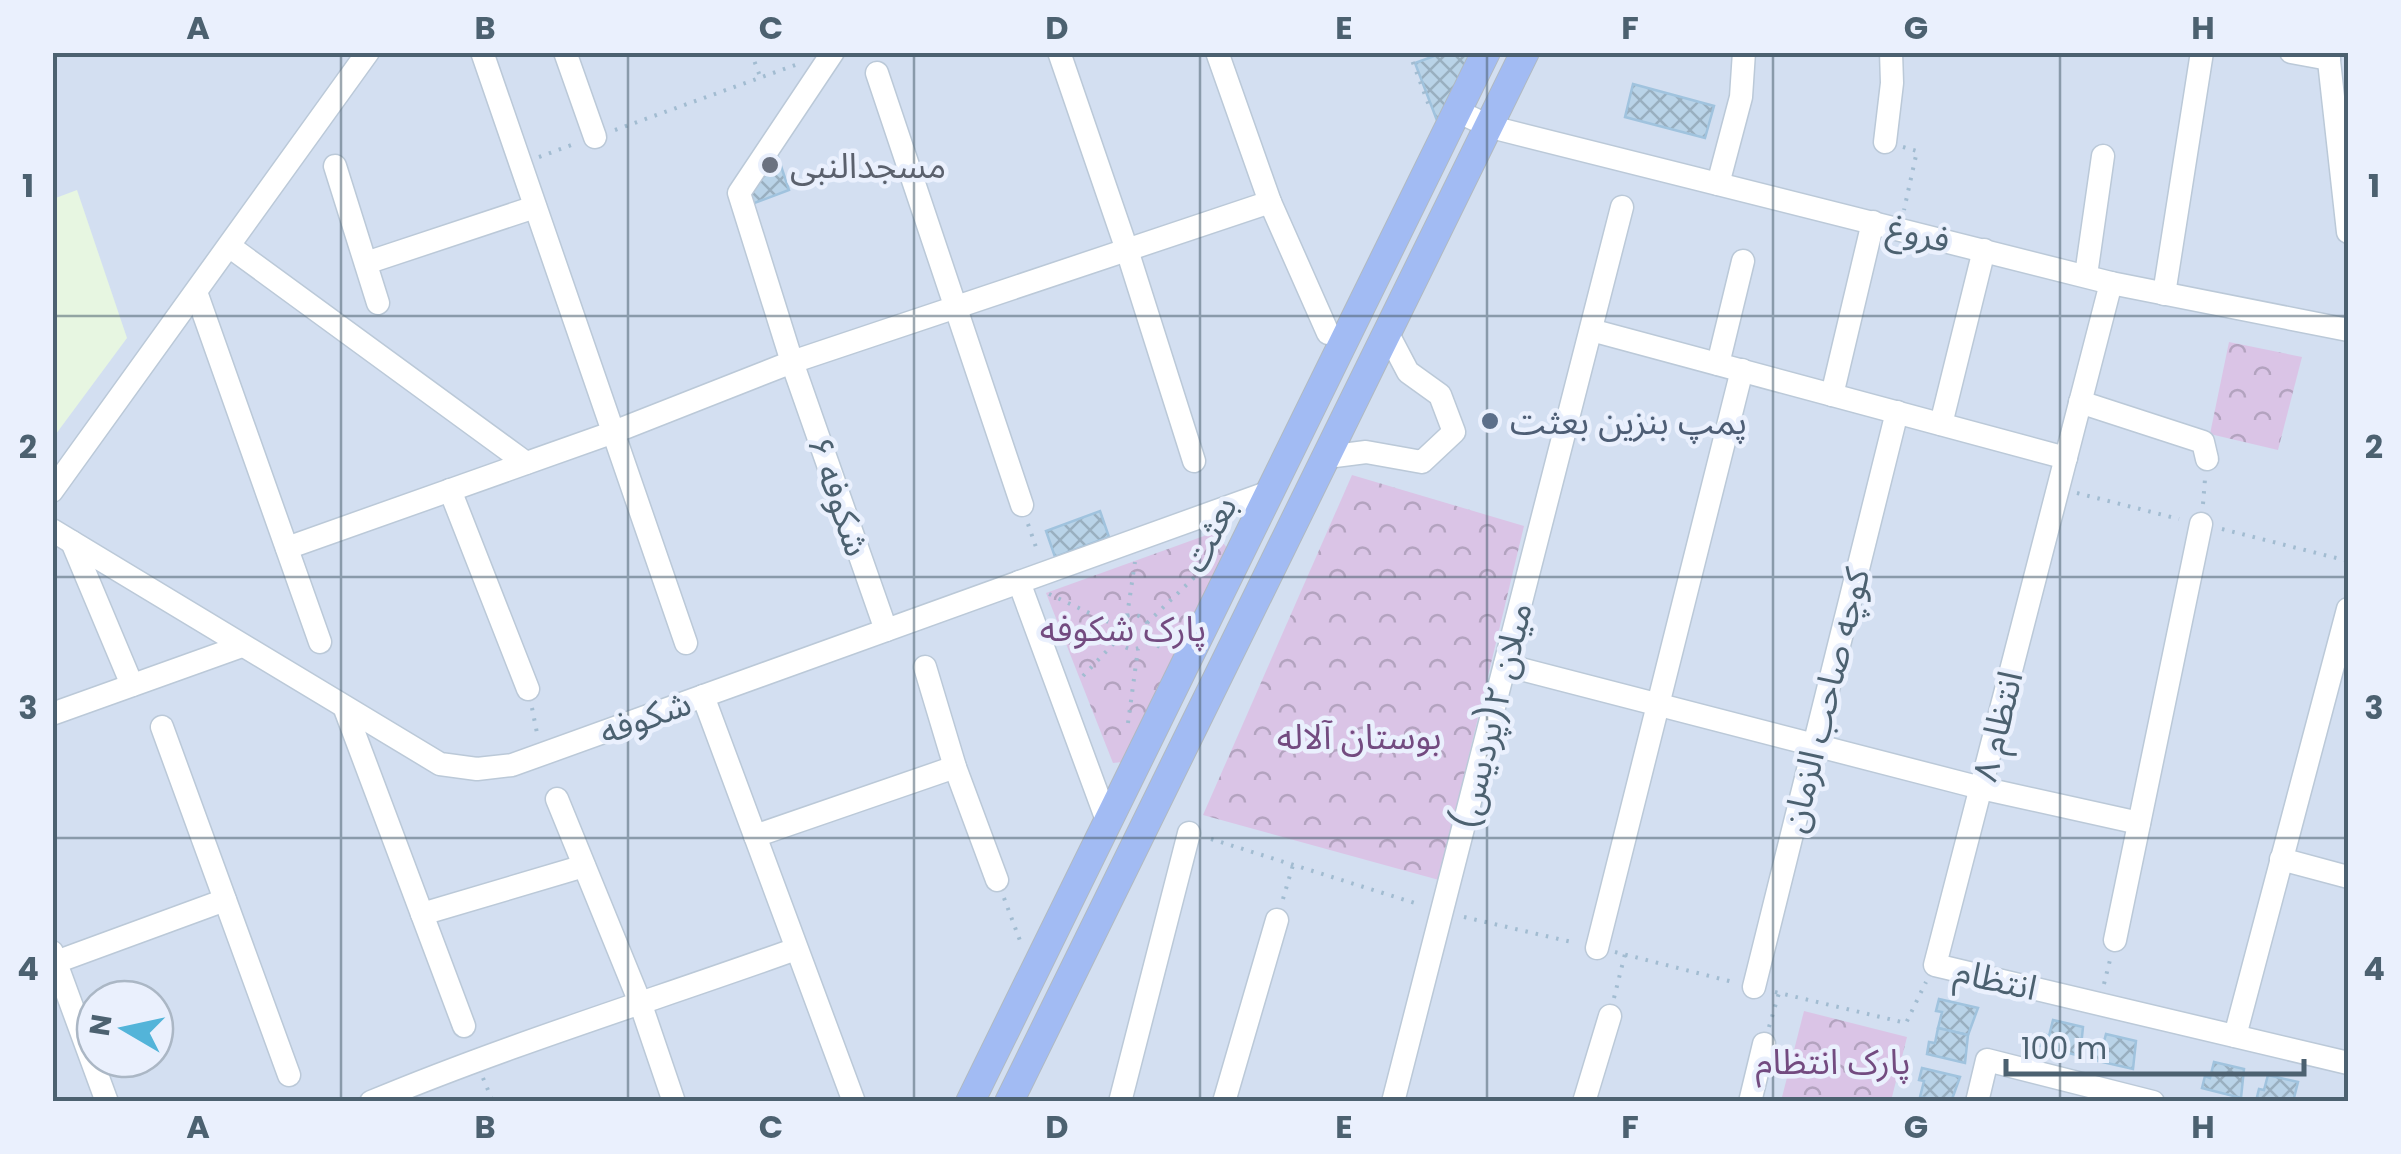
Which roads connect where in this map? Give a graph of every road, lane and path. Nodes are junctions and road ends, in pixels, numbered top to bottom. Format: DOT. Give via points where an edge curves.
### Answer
graph roads {
  1 [pos="368,52"];
  2 [pos="482,52"];
  3 [pos="565,52"];
  4 [pos="751,52"];
  5 [pos="833,52"];
  6 [pos="1058,52"];
  7 [pos="1217,52"];
  8 [pos="1409,52"];
  9 [pos="1486,52"];
  10 [pos="1525,52"];
  11 [pos="1744,52"];
  12 [pos="1892,52"];
  13 [pos="2202,52"];
  14 [pos="2291,52"];
  15 [pos="810,59"];
  16 [pos="2334,68"];
  17 [pos="877,73"];
  18 [pos="761,79"];
  19 [pos="1459,112"];
  20 [pos="1491,127"];
  21 [pos="595,137"];
  22 [pos="1885,142"];
  23 [pos="1444,144"];
  24 [pos="1918,151"];
  25 [pos="2103,156"];
  26 [pos="520,163"];
  27 [pos="335,166"];
  28 [pos="1718,184"];
  29 [pos="1270,202"];
  30 [pos="1622,206"];
  31 [pos="536,207"];
  32 [pos="1873,222"];
  33 [pos="1900,229"];
  34 [pos="2348,232"];
  35 [pos="229,246"];
  36 [pos="1127,250"];
  37 [pos="1984,250"];
  38 [pos="1743,261"];
  39 [pos="366,263"];
  40 [pos="2086,275"];
  41 [pos="2111,283"];
  42 [pos="196,292"];
  43 [pos="2164,294"];
  44 [pos="378,303"];
  45 [pos="955,305"];
  46 [pos="1591,330"];
  47 [pos="2348,330"];
  48 [pos="1328,333"];
  49 [pos="1388,334"];
  50 [pos="792,362"];
  51 [pos="1718,364"];
  52 [pos="1742,370"];
  53 [pos="1832,394"];
  54 [pos="2080,402"];
  55 [pos="1897,412"];
  56 [pos="1942,424"];
  57 [pos="614,432"];
  58 [pos="1328,457"];
  59 [pos="2066,458"];
  60 [pos="2207,459"];
  61 [pos="1194,461"];
  62 [pos="526,463"];
  63 [pos="450,490"];
  64 [pos="52,491"];
  65 [pos="1272,491"];
  66 [pos="1022,505"];
  67 [pos="2201,524"];
  68 [pos="62,536"];
  69 [pos="1139,539"];
  70 [pos="286,548"];
  71 [pos="1210,562"];
  72 [pos="1032,577"];
  73 [pos="2348,609"];
  74 [pos="1126,616"];
  75 [pos="1148,624"];
  76 [pos="1117,626"];
  77 [pos="886,630"];
  78 [pos="1117,640"];
  79 [pos="320,642"];
  80 [pos="686,643"];
  81 [pos="242,646"];
  82 [pos="1138,649"];
  83 [pos="1505,665"];
  84 [pos="925,667"];
  85 [pos="1083,676"];
  86 [pos="132,686"];
  87 [pos="528,688"];
  88 [pos="703,696"];
  89 [pos="1658,705"];
  90 [pos="344,709"];
  91 [pos="52,714"];
  92 [pos="162,727"];
  93 [pos="1128,727"];
  94 [pos="1814,745"];
  95 [pos="542,755"];
  96 [pos="955,767"];
  97 [pos="1980,788"];
  98 [pos="557,799"];
  99 [pos="1108,823"];
  100 [pos="2140,823"];
  101 [pos="1189,833"];
  102 [pos="755,836"];
  103 [pos="2281,859"];
  104 [pos="1293,865"];
  105 [pos="584,866"];
  106 [pos="2348,876"];
  107 [pos="997,880"];
  108 [pos="225,900"];
  109 [pos="1442,911"];
  110 [pos="422,914"];
  111 [pos="1278,920"];
  112 [pos="2115,940"];
  113 [pos="1597,948"];
  114 [pos="796,949"];
  115 [pos="1625,954"];
  116 [pos="54,957"];
  117 [pos="1935,965"];
  118 [pos="1033,975"];
  119 [pos="1754,987"];
  120 [pos="1779,993"];
  121 [pos="2098,1003"];
  122 [pos="640,1005"];
  123 [pos="1610,1016"];
  124 [pos="464,1026"];
  125 [pos="2235,1036"];
  126 [pos="1764,1044"];
  127 [pos="2348,1062"];
  128 [pos="289,1074"];
  129 [pos="2148,1101"];
  130 [pos="106,1102"];
  131 [pos="371,1102"];
  132 [pos="674,1102"];
  133 [pos="854,1102"];
  134 [pos="970,1102"];
  135 [pos="1009,1102"];
  136 [pos="1120,1102"];
  137 [pos="1224,1102"];
  138 [pos="1392,1102"];
  139 [pos="1584,1102"];
  140 [pos="1750,1102"];
  141 [pos="1977,1102"];
  1 -- 35 [label="street"];
  2 -- 26 [label="street"];
  3 -- 21 [label="street"];
  4 -- 18 [label="path"];
  5 -- 50 [label="street, شکوفه ۶" via="739,193"];
  6 -- 36 [label="street"];
  7 -- 29 [label="street"];
  8 -- 23 [label="path"];
  9 -- 19 [label="main road, بعثت"];
  10 -- 20 [label="main road, بعثت"];
  11 -- 28 [label="street" via="1741,96"];
  12 -- 22 [label="street"];
  13 -- 43 [label="street"];
  14 -- 16 [label="street"];
  15 -- 18 [label="path"];
  16 -- 34 [label="street"];
  17 -- 45 [label="street"];
  18 -- 21 [label="path"];
  19 -- 20 [label="street, فروغ"];
  19 -- 23 [label="main road, بعثت"];
  20 -- 28 [label="street, فروغ"];
  20 -- 49 [label="main road, بعثت"];
  21 -- 26 [label="path"];
  23 -- 65 [label="main road, بعثت"];
  24 -- 33 [label="path"];
  25 -- 40 [label="street"];
  26 -- 31 [label="street"];
  27 -- 39 [label="street"];
  28 -- 32 [label="street, فروغ"];
  29 -- 36 [label="street"];
  29 -- 48 [label="street"];
  30 -- 46 [label="street, میلان ۲(پردیس)"];
  31 -- 39 [label="street"];
  31 -- 57 [label="street"];
  32 -- 33 [label="street, فروغ"];
  32 -- 53 [label="street"];
  33 -- 37 [label="street, فروغ"];
  35 -- 42 [label="street"];
  35 -- 62 [label="street"];
  36 -- 45 [label="street"];
  36 -- 61 [label="street"];
  37 -- 40 [label="street, فروغ"];
  37 -- 56 [label="street"];
  38 -- 51 [label="street"];
  39 -- 44 [label="street"];
  40 -- 41 [label="street, فروغ"];
  41 -- 43 [label="street, فروغ"];
  41 -- 54 [label="street, انتظام ۸"];
  42 -- 64 [label="street"];
  42 -- 70 [label="street"];
  43 -- 47 [label="street, فروغ"];
  45 -- 50 [label="street"];
  45 -- 66 [label="street"];
  46 -- 51 [label="street"];
  46 -- 83 [label="street, میلان ۲(پردیس)"];
  49 -- 58 [label="main road, بعثت"];
  49 -- 58 [label="street" via="1408,372 1440,395 1454,432 1422,462 1366,452"];
  50 -- 57 [label="street"];
  50 -- 77 [label="street, شکوفه ۶"];
  51 -- 52 [label="street"];
  52 -- 53 [label="street"];
  52 -- 89 [label="street"];
  53 -- 55 [label="street"];
  54 -- 59 [label="street, انتظام ۸"];
  54 -- 60 [label="street" via="2203,442"];
  55 -- 56 [label="street"];
  55 -- 94 [label="street, کوچه صاحب الزمان"];
  56 -- 59 [label="street"];
  57 -- 62 [label="street"];
  57 -- 80 [label="street"];
  58 -- 135 [label="main road, بعثت"];
  59 -- 97 [label="street, انتظام ۸"];
  60 -- 67 [label="path"];
  62 -- 63 [label="street"];
  63 -- 70 [label="street"];
  63 -- 87 [label="street"];
  65 -- 69 [label="street, شکوفه"];
  65 -- 99 [label="main road, بعثت"];
  66 -- 72 [label="path"];
  67 -- 100 [label="street"];
  68 -- 81 [label="street, شکوفه"];
  68 -- 86 [label="street"];
  69 -- 72 [label="street, شکوفه"];
  69 -- 74 [label="path"];
  70 -- 79 [label="street"];
  71 -- 75 [label="path"];
  72 -- 76 [label="path" via="1041,591"];
  72 -- 77 [label="street, شکوفه"];
  72 -- 99 [label="street"];
  73 -- 103 [label="street"];
  74 -- 75 [label="path"];
  74 -- 76 [label="path"];
  75 -- 82 [label="path" via="1149,638"];
  76 -- 78 [label="path"];
  77 -- 88 [label="street, شکوفه"];
  78 -- 82 [label="path"];
  78 -- 85 [label="path"];
  81 -- 86 [label="street"];
  81 -- 90 [label="street, شکوفه"];
  82 -- 93 [label="path"];
  83 -- 89 [label="street"];
  83 -- 109 [label="street, میلان ۲(پردیس)"];
  84 -- 96 [label="street"];
  86 -- 91 [label="street"];
  87 -- 95 [label="path"];
  88 -- 95 [label="street, شکوفه"];
  88 -- 102 [label="street"];
  89 -- 94 [label="street"];
  89 -- 113 [label="street"];
  90 -- 95 [label="street, شکوفه" via="440,764 477,769"];
  90 -- 110 [label="street"];
  92 -- 108 [label="street"];
  94 -- 97 [label="street"];
  94 -- 119 [label="street, کوچه صاحب الزمان"];
  96 -- 102 [label="street"];
  96 -- 107 [label="street"];
  97 -- 100 [label="street"];
  97 -- 117 [label="street, انتظام ۸"];
  98 -- 105 [label="street"];
  99 -- 118 [label="main road, بعثت"];
  100 -- 112 [label="street"];
  101 -- 104 [label="path"];
  101 -- 136 [label="street"];
  102 -- 114 [label="street"];
  103 -- 106 [label="street"];
  103 -- 125 [label="street"];
  104 -- 109 [label="path"];
  104 -- 111 [label="path"];
  105 -- 110 [label="street"];
  105 -- 122 [label="street"];
  107 -- 118 [label="path"];
  108 -- 116 [label="street"];
  108 -- 128 [label="street"];
  109 -- 113 [label="path"];
  109 -- 138 [label="street, میلان ۲(پردیس)"];
  110 -- 124 [label="street"];
  111 -- 137 [label="street"];
  112 -- 121 [label="path"];
  113 -- 115 [label="path"];
  114 -- 122 [label="street"];
  114 -- 133 [label="street"];
  115 -- 119 [label="path"];
  115 -- 123 [label="path"];
  116 -- 130 [label="street"];
  117 -- 120 [label="path" via="1906,1024"];
  117 -- 121 [label="street, انتظام"];
  118 -- 134 [label="main road, بعثت"];
  119 -- 120 [label="path"];
  120 -- 126 [label="path"];
  121 -- 125 [label="street, انتظام"];
  122 -- 131 [label="street" via="474,1058"];
  122 -- 132 [label="street"];
  123 -- 139 [label="street"];
  125 -- 127 [label="street, انتظام"];
  126 -- 140 [label="street"];
  129 -- 141 [label="street" via="1987,1060"];
}
